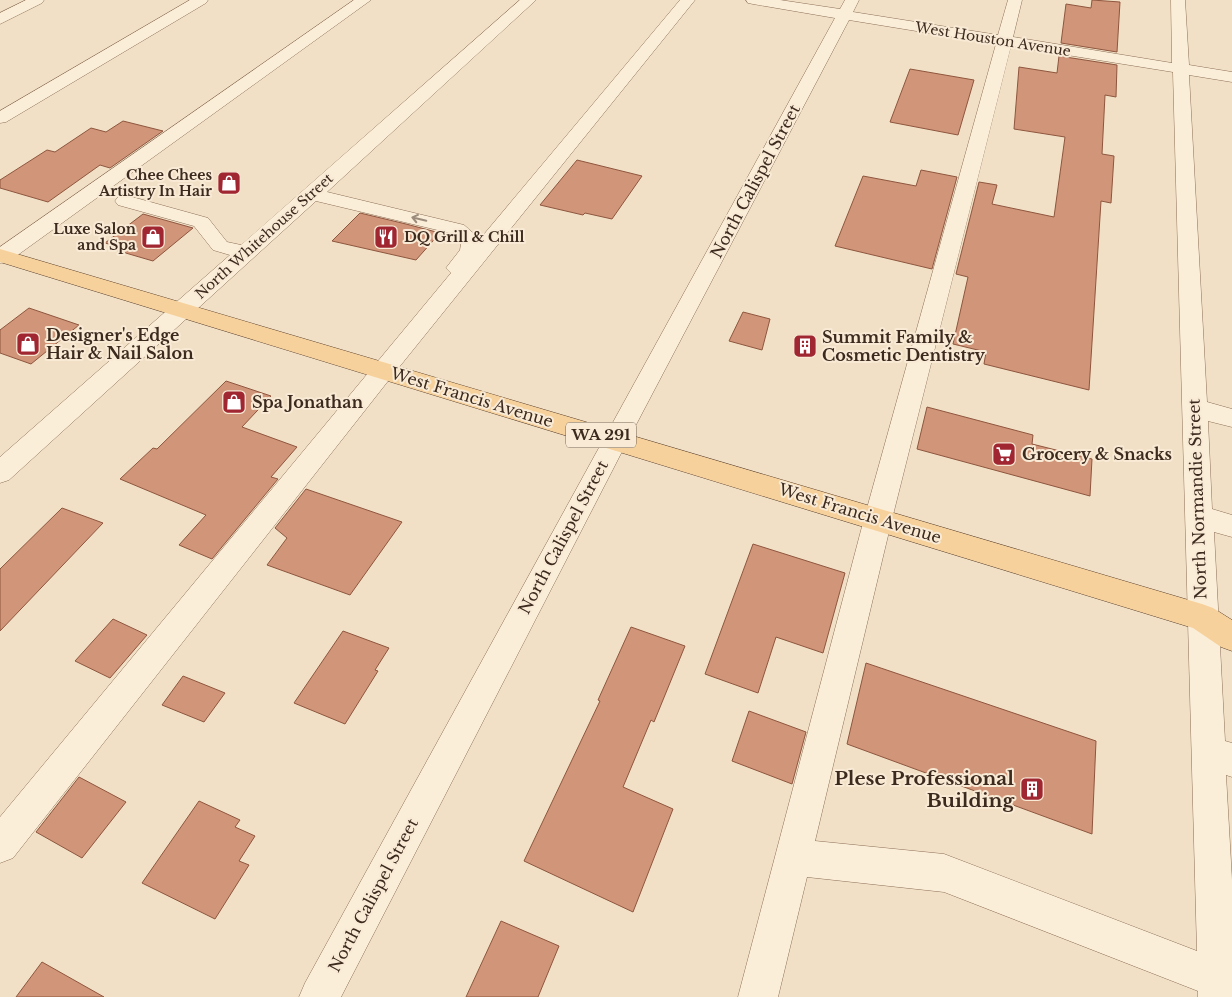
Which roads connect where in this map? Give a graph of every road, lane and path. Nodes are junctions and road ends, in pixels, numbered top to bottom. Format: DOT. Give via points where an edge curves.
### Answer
graph roads {
  1 [pos="37,0"];
  2 [pos="201,0"];
  3 [pos="364,0"];
  4 [pos="528,0"];
  5 [pos="688,0"];
  6 [pos="753,0"];
  7 [pos="1015,0"];
  8 [pos="1178,0"];
  9 [pos="848,7"];
  10 [pos="0,18"];
  11 [pos="1004,40"];
  12 [pos="1181,69"];
  13 [pos="1232,77"];
  14 [pos="0,118"];
  15 [pos="311,194"];
  16 [pos="125,201"];
  17 [pos="245,253"];
  18 [pos="1,256"];
  19 [pos="427,303"];
  20 [pos="180,310"];
  21 [pos="383,370"];
  22 [pos="1194,408"];
  23 [pos="1232,418"];
  24 [pos="615,440"];
  25 [pos="0,473"];
  26 [pos="1198,517"];
  27 [pos="878,519"];
  28 [pos="1232,526"];
  29 [pos="1217,616"];
  30 [pos="1232,637"];
  31 [pos="1220,756"];
  32 [pos="0,844"];
  33 [pos="794,857"];
  34 [pos="1218,988"];
  35 [pos="319,997"];
  36 [pos="758,997"];
  1 -- 10 [label="street"];
  2 -- 14 [label="street"];
  3 -- 18 [label="street"];
  4 -- 15 [label="street, North Whitehouse Street"];
  5 -- 21 [label="street"];
  6 -- 9 [label="street, West Houston Avenue"];
  7 -- 11 [label="street"];
  8 -- 12 [label="street, North Normandie Street"];
  9 -- 11 [label="street, West Houston Avenue"];
  9 -- 24 [label="street, North Calispel Street"];
  11 -- 12 [label="street, West Houston Avenue"];
  11 -- 27 [label="street"];
  12 -- 13 [label="street, West Houston Avenue"];
  12 -- 22 [label="street, North Normandie Street"];
  15 -- 17 [label="street, North Whitehouse Street"];
  19 -- 15 [label="street, one-way" via="470,251 472,243 466,236 445,225"];
  16 -- 17 [label="street" via="201,222 220,246"];
  17 -- 20 [label="street, North Whitehouse Street"];
  18 -- 20 [label="main road, West Francis Avenue / WA 291"];
  20 -- 21 [label="main road, West Francis Avenue / WA 291"];
  20 -- 25 [label="street, North Whitehouse Street"];
  21 -- 24 [label="main road, West Francis Avenue / WA 291"];
  21 -- 32 [label="street"];
  22 -- 23 [label="street"];
  22 -- 26 [label="street, North Normandie Street"];
  24 -- 27 [label="main road, West Francis Avenue / WA 291"];
  24 -- 35 [label="street, North Calispel Street"];
  26 -- 28 [label="street"];
  26 -- 29 [label="street, North Normandie Street"];
  27 -- 29 [label="main road, West Francis Avenue / WA 291"];
  27 -- 33 [label="street"];
  29 -- 30 [label="main road, West Francis Avenue / WA 291"];
  29 -- 31 [label="street, North Normandie Street"];
  31 -- 34 [label="street, North Normandie Street"];
  33 -- 34 [label="street" via="944,873"];
  33 -- 36 [label="street"];
}
